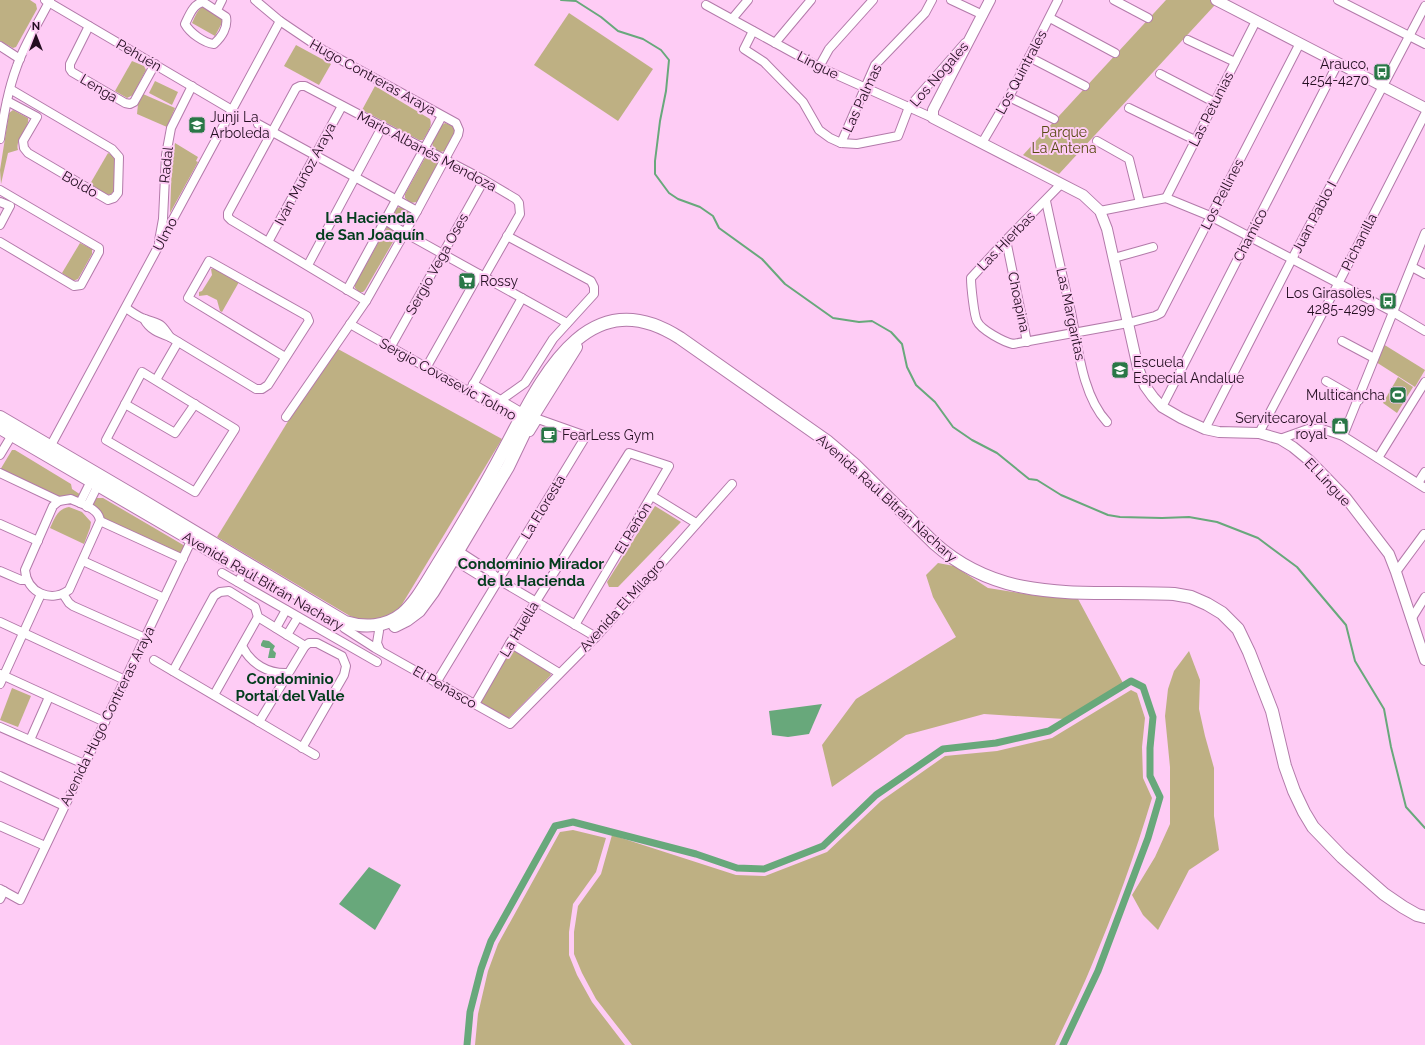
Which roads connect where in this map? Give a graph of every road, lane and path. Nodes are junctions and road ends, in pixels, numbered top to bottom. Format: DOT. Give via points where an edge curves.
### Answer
graph roads {
  1 [pos="222,0"];
  2 [pos="255,0"];
  3 [pos="748,0"];
  4 [pos="811,0"];
  5 [pos="873,0"];
  6 [pos="932,0"];
  7 [pos="951,0"];
  8 [pos="973,0"];
  9 [pos="990,0"];
  10 [pos="1058,0"];
  11 [pos="1114,0"];
  12 [pos="1217,0"];
  13 [pos="1338,0"];
  14 [pos="48,1"];
  15 [pos="206,1"];
  16 [pos="706,5"];
  17 [pos="1425,6"];
  18 [pos="969,8"];
  19 [pos="217,10"];
  20 [pos="982,15"];
  21 [pos="1050,18"];
  22 [pos="1148,18"];
  23 [pos="732,19"];
  24 [pos="280,21"];
  25 [pos="1256,21"];
  26 [pos="89,26"];
  27 [pos="753,31"];
  28 [pos="972,35"];
  29 [pos="1409,36"];
  30 [pos="1188,40"];
  31 [pos="776,43"];
  32 [pos="1300,43"];
  33 [pos="1425,44"];
  34 [pos="0,46"];
  35 [pos="1115,53"];
  36 [pos="1029,57"];
  37 [pos="20,59"];
  38 [pos="1235,62"];
  39 [pos="1338,63"];
  40 [pos="155,64"];
  41 [pos="819,67"];
  42 [pos="1160,74"];
  43 [pos="192,86"];
  44 [pos="1085,86"];
  45 [pos="1383,86"];
  46 [pos="866,88"];
  47 [pos="10,89"];
  48 [pos="1009,97"];
  49 [pos="7,101"];
  50 [pos="1214,102"];
  51 [pos="342,106"];
  52 [pos="909,107"];
  53 [pos="42,108"];
  54 [pos="1129,108"];
  55 [pos="1425,108"];
  56 [pos="232,110"];
  57 [pos="1425,114"];
  58 [pos="442,116"];
  59 [pos="933,116"];
  60 [pos="37,117"];
  61 [pos="1054,119"];
  62 [pos="258,124"];
  63 [pos="382,127"];
  64 [pos="273,132"];
  65 [pos="0,139"];
  66 [pos="1195,140"];
  67 [pos="1097,141"];
  68 [pos="841,143"];
  69 [pos="982,143"];
  70 [pos="424,149"];
  71 [pos="315,156"];
  72 [pos="444,160"];
  73 [pos="355,178"];
  74 [pos="484,180"];
  75 [pos="1062,184"];
  76 [pos="0,190"];
  77 [pos="15,198"];
  78 [pos="1166,198"];
  79 [pos="396,200"];
  80 [pos="1046,201"];
  81 [pos="0,202"];
  82 [pos="1140,203"];
  83 [pos="10,206"];
  84 [pos="1100,211"];
  85 [pos="417,212"];
  86 [pos="1210,216"];
  87 [pos="385,220"];
  88 [pos="0,225"];
  89 [pos="405,233"];
  90 [pos="1425,233"];
  91 [pos="507,236"];
  92 [pos="1249,237"];
  93 [pos="1006,240"];
  94 [pos="0,242"];
  95 [pos="268,242"];
  96 [pos="1153,247"];
  97 [pos="158,248"];
  98 [pos="443,254"];
  99 [pos="1114,258"];
  100 [pos="1292,259"];
  101 [pos="308,265"];
  102 [pos="1412,267"];
  103 [pos="1425,274"];
  104 [pos="482,275"];
  105 [pos="1338,284"];
  106 [pos="347,290"];
  107 [pos="522,298"];
  108 [pos="366,301"];
  109 [pos="126,308"];
  110 [pos="1393,312"];
  111 [pos="567,322"];
  112 [pos="1128,323"];
  113 [pos="350,324"];
  114 [pos="1425,331"];
  115 [pos="1075,332"];
  116 [pos="1342,341"];
  117 [pos="178,342"];
  118 [pos="1027,342"];
  119 [pos="390,348"];
  120 [pos="285,356"];
  121 [pos="1374,358"];
  122 [pos="426,368"];
  123 [pos="156,380"];
  124 [pos="1326,381"];
  125 [pos="1425,382"];
  126 [pos="473,384"];
  127 [pos="469,392"];
  128 [pos="501,400"];
  129 [pos="1359,400"];
  130 [pos="125,404"];
  131 [pos="195,404"];
  132 [pos="1162,406"];
  133 [pos="286,416"];
  134 [pos="0,417"];
  135 [pos="528,417"];
  136 [pos="1107,422"];
  137 [pos="0,428"];
  138 [pos="1205,429"];
  139 [pos="1259,433"];
  140 [pos="12,435"];
  141 [pos="1343,436"];
  142 [pos="1280,438"];
  143 [pos="50,447"];
  144 [pos="629,453"];
  145 [pos="0,455"];
  146 [pos="1378,458"];
  147 [pos="1425,472"];
  148 [pos="0,473"];
  149 [pos="95,480"];
  150 [pos="732,484"];
  151 [pos="1421,486"];
  152 [pos="652,496"];
  153 [pos="59,501"];
  154 [pos="84,505"];
  155 [pos="100,521"];
  156 [pos="696,523"];
  157 [pos="0,524"];
  158 [pos="1424,534"];
  159 [pos="194,536"];
  160 [pos="38,541"];
  161 [pos="451,553"];
  162 [pos="183,559"];
  163 [pos="83,561"];
  164 [pos="239,565"];
  165 [pos="0,571"];
  166 [pos="1396,572"];
  167 [pos="222,573"];
  168 [pos="27,580"];
  169 [pos="500,580"];
  170 [pos="238,582"];
  171 [pos="41,594"];
  172 [pos="63,594"];
  173 [pos="1425,597"];
  174 [pos="164,598"];
  175 [pos="536,602"];
  176 [pos="286,610"];
  177 [pos="258,617"];
  178 [pos="298,617"];
  179 [pos="1412,618"];
  180 [pos="0,622"];
  181 [pos="575,625"];
  182 [pos="276,628"];
  183 [pos="344,628"];
  184 [pos="380,631"];
  185 [pos="23,633"];
  186 [pos="287,635"];
  187 [pos="596,637"];
  188 [pos="145,638"];
  189 [pos="510,643"];
  190 [pos="242,646"];
  191 [pos="305,646"];
  192 [pos="380,650"];
  193 [pos="1425,659"];
  194 [pos="154,660"];
  195 [pos="377,662"];
  196 [pos="173,671"];
  197 [pos="288,673"];
  198 [pos="559,673"];
  199 [pos="2,675"];
  200 [pos="125,680"];
  201 [pos="436,683"];
  202 [pos="0,684"];
  203 [pos="214,695"];
  204 [pos="49,696"];
  205 [pos="475,704"];
  206 [pos="105,722"];
  207 [pos="259,722"];
  208 [pos="510,724"];
  209 [pos="0,727"];
  210 [pos="30,740"];
  211 [pos="302,748"];
  212 [pos="315,755"];
  213 [pos="84,764"];
  214 [pos="0,776"];
  215 [pos="64,806"];
  216 [pos="0,826"];
  217 [pos="45,846"];
  218 [pos="1,893"];
  219 [pos="1425,917"];
  1 -- 19 [label="street"];
  2 -- 24 [label="street, Hugo Contreras Araya"];
  3 -- 23 [label="street"];
  4 -- 31 [label="street"];
  5 -- 41 [label="street" via="829,49"];
  6 -- 46 [label="street, Las Palmas" via="925,14 875,65"];
  7 -- 18 [label="street"];
  8 -- 18 [label="street"];
  9 -- 20 [label="street, Los Nogales"];
  10 -- 21 [label="street, Los Quintrales"];
  11 -- 22 [label="street"];
  12 -- 25 [label="street"];
  13 -- 29 [label="street"];
  14 -- 26 [label="street, Pehuén"];
  14 -- 37 [label="street"];
  15 -- 19 [label="street"];
  15 -- 19 [label="street" via="198,3 185,24 188,30 214,44 220,40 227,24 226,17"];
  16 -- 23 [label="street, Lingue"];
  17 -- 29 [label="street, Juan Pablo I"];
  18 -- 20 [label="street"];
  20 -- 28 [label="street, Los Nogales"];
  21 -- 35 [label="street"];
  21 -- 36 [label="street, Los Quintrales"];
  23 -- 27 [label="street, Lingue"];
  24 -- 56 [label="street, Ulmo"];
  24 -- 58 [label="street, Hugo Contreras Araya" via="323,50"];
  25 -- 32 [label="street"];
  25 -- 38 [label="street, Las Petunias"];
  26 -- 40 [label="street, Pehuén"];
  26 -- 40 [label="street, Lenga" via="70,64 70,69 124,103 134,102"];
  27 -- 31 [label="street, Lingue"];
  27 -- 68 [label="street, Los Nogales" via="744,49 764,62 803,102 819,130"];
  28 -- 52 [label="street, Los Nogales"];
  28 -- 59 [label="street, Los Nogales" via="933,110"];
  29 -- 33 [label="street"];
  29 -- 45 [label="street, Juan Pablo I"];
  30 -- 38 [label="street"];
  31 -- 41 [label="street, Lingue"];
  32 -- 39 [label="street"];
  32 -- 86 [label="street, Los Pellines"];
  34 -- 37 [label="street"];
  36 -- 44 [label="street"];
  36 -- 48 [label="street, Los Quintrales"];
  37 -- 47 [label="street"];
  38 -- 50 [label="street, Las Petunias"];
  39 -- 45 [label="street"];
  39 -- 92 [label="street, Chamico"];
  40 -- 43 [label="street, Pehuén"];
  41 -- 46 [label="street, Lingue"];
  42 -- 50 [label="street"];
  43 -- 56 [label="street, Pehuén"];
  43 -- 97 [label="street, Radal" via="171,128 166,155 163,219"];
  45 -- 55 [label="street"];
  45 -- 100 [label="street, Juan Pablo I"];
  46 -- 52 [label="street, Lingue"];
  46 -- 68 [label="street, Las Palmas"];
  47 -- 49 [label="street"];
  47 -- 53 [label="street, Boldo"];
  48 -- 61 [label="street"];
  48 -- 69 [label="street, Los Quintrales"];
  49 -- 60 [label="street"];
  49 -- 65 [label="street"];
  50 -- 66 [label="street, Las Petunias"];
  51 -- 63 [label="street, Mario Albanés Mendoza"];
  51 -- 64 [label="street, Mario Albanés Mendoza" via="305,86 300,86 296,88"];
  51 -- 71 [label="street, Iván Muñoz Araya"];
  52 -- 59 [label="street, Lingue"];
  52 -- 68 [label="street, Los Nogales" via="898,136 857,144"];
  53 -- 60 [label="street, Boldo"];
  53 -- 60 [label="street, Boldo" via="116,153 119,157 118,193 114,198 108,200 28,153 23,141"];
  54 -- 66 [label="street"];
  56 -- 97 [label="street, Ulmo"];
  57 -- 105 [label="street, Pichanilla"];
  58 -- 70 [label="street, Hugo Contreras Araya"];
  58 -- 72 [label="street" via="456,123 459,130"];
  59 -- 69 [label="street, Lingue"];
  62 -- 64 [label="street"];
  63 -- 70 [label="street, Mario Albanés Mendoza"];
  63 -- 73 [label="street"];
  64 -- 71 [label="street"];
  64 -- 95 [label="street" via="228,213 231,220"];
  66 -- 78 [label="street, Las Petunias"];
  67 -- 82 [label="street" via="1129,158"];
  69 -- 75 [label="street, Lingue"];
  70 -- 72 [label="street, Mario Albanés Mendoza"];
  70 -- 79 [label="street, Hugo Contreras Araya"];
  71 -- 73 [label="street"];
  71 -- 95 [label="street, Iván Muñoz Araya"];
  72 -- 74 [label="street, Mario Albanés Mendoza"];
  72 -- 85 [label="street"];
  73 -- 79 [label="street"];
  73 -- 101 [label="street"];
  74 -- 91 [label="street, Mario Albanés Mendoza" via="519,203 520,214"];
  74 -- 98 [label="street, Sergio Vega Oses"];
  75 -- 80 [label="street, Las Hierbas"];
  75 -- 84 [label="street, Lingue" via="1083,196"];
  76 -- 77 [label="street"];
  77 -- 83 [label="street"];
  77 -- 94 [label="street" via="99,248 99,252 81,285 74,286"];
  78 -- 82 [label="street"];
  78 -- 86 [label="street"];
  79 -- 85 [label="street"];
  79 -- 87 [label="street, Hugo Contreras Araya"];
  80 -- 93 [label="street, Las Hierbas"];
  80 -- 115 [label="street, Las Margaritas"];
  81 -- 83 [label="street"];
  82 -- 84 [label="street"];
  83 -- 88 [label="street"];
  84 -- 99 [label="street, El Lingue"];
  85 -- 89 [label="street"];
  86 -- 92 [label="street"];
  86 -- 112 [label="street, Los Pellines" via="1161,313"];
  87 -- 89 [label="street"];
  87 -- 106 [label="street, Hugo Contreras Araya"];
  89 -- 98 [label="street"];
  89 -- 108 [label="street"];
  90 -- 102 [label="street"];
  91 -- 104 [label="street, Mario Albanés Mendoza"];
  91 -- 111 [label="street" via="591,281 594,294"];
  92 -- 100 [label="street"];
  92 -- 132 [label="street, Chamico"];
  93 -- 118 [label="street, Choapina"];
  93 -- 118 [label="street, Las Hierbas" via="971,278 976,321 981,327 1006,342"];
  95 -- 101 [label="street"];
  96 -- 99 [label="street"];
  97 -- 109 [label="street, Ulmo"];
  98 -- 104 [label="street"];
  98 -- 119 [label="street, Sergio Vega Oses"];
  99 -- 112 [label="street, El Lingue"];
  100 -- 105 [label="street"];
  100 -- 138 [label="street, Juan Pablo I"];
  101 -- 106 [label="street"];
  102 -- 103 [label="street"];
  102 -- 110 [label="street"];
  104 -- 107 [label="street"];
  104 -- 122 [label="street, Mario Albanés Mendoza"];
  105 -- 110 [label="street"];
  105 -- 139 [label="street, Pichanilla"];
  106 -- 108 [label="street"];
  107 -- 111 [label="street"];
  107 -- 126 [label="street"];
  108 -- 113 [label="street"];
  109 -- 117 [label="street" via="144,319 157,322 170,338"];
  109 -- 143 [label="street, Ulmo"];
  110 -- 114 [label="street"];
  110 -- 121 [label="street"];
  111 -- 128 [label="street" via="525,383"];
  112 -- 115 [label="street, Los Pellines"];
  112 -- 132 [label="street, El Lingue" via="1138,368 1145,386"];
  113 -- 119 [label="street, Sergio Covasevic Tolmo"];
  113 -- 133 [label="street"];
  115 -- 118 [label="street, Las Hierbas"];
  115 -- 136 [label="street, Las Margaritas" via="1094,404"];
  116 -- 121 [label="street"];
  117 -- 120 [label="street" via="256,389 268,385"];
  117 -- 123 [label="street"];
  119 -- 122 [label="street, Sergio Covasevic Tolmo"];
  120 -- 120 [label="street" via="309,321 307,316 209,261 188,298"];
  121 -- 129 [label="street"];
  122 -- 127 [label="street, Sergio Covasevic Tolmo"];
  123 -- 130 [label="street" via="142,372"];
  123 -- 131 [label="street"];
  124 -- 129 [label="street"];
  125 -- 146 [label="street"];
  126 -- 127 [label="street"];
  126 -- 128 [label="street, Sergio Covasevic Tolmo"];
  127 -- 135 [label="street, Sergio Covasevic Tolmo"];
  128 -- 135 [label="street, Sergio Covasevic Tolmo"];
  129 -- 141 [label="street"];
  130 -- 131 [label="street" via="175,433"];
  130 -- 131 [label="street" via="106,440 195,492 235,429"];
  132 -- 138 [label="street, El Lingue"];
  134 -- 143 [label="main road, Avenida Raúl Bitrán Nachary"];
  135 -- 161 [label="main road, Avenida Raúl Bitrán Nachary" via="500,458"];
  135 -- 161 [label="main road, Avenida Raúl Bitrán Nachary" via="508,466"];
  135 -- 169 [label="street, La Floresta" via="586,436"];
  135 -- 219 [label="main road, Avenida Raúl Bitrán Nachary" via="584,334 605,323 627,319 652,323 674,334 828,442 947,555 975,572 1017,587 1035,590 1174,594 1191,597 1207,604 1222,613 1238,629 1249,652 1272,711 1285,766 1294,791 1314,828 1384,894 1417,915"];
  137 -- 140 [label="main road, Avenida Raúl Bitrán Nachary"];
  138 -- 139 [label="street, El Lingue"];
  139 -- 142 [label="street, El Lingue"];
  140 -- 145 [label="street"];
  140 -- 149 [label="main road, Avenida Raúl Bitrán Nachary"];
  141 -- 142 [label="street" via="1322,429 1308,429"];
  141 -- 146 [label="street"];
  142 -- 166 [label="street, El Lingue" via="1310,461 1346,498 1389,554"];
  143 -- 149 [label="main road, Avenida Raúl Bitrán Nachary"];
  144 -- 152 [label="street, El Peñón" via="669,466"];
  144 -- 175 [label="street, La Huella"];
  146 -- 151 [label="street"];
  147 -- 151 [label="street"];
  148 -- 153 [label="street"];
  149 -- 154 [label="street"];
  149 -- 159 [label="main road, Avenida Raúl Bitrán Nachary"];
  150 -- 156 [label="street, Avenida El Milagro"];
  152 -- 156 [label="street"];
  152 -- 181 [label="street, El Peñón"];
  153 -- 154 [label="street" via="71,499"];
  153 -- 160 [label="street" via="54,506"];
  154 -- 155 [label="street" via="96,512"];
  155 -- 162 [label="street"];
  155 -- 163 [label="street"];
  156 -- 187 [label="street, Avenida El Milagro"];
  157 -- 160 [label="street"];
  158 -- 166 [label="street"];
  159 -- 162 [label="street, Avenida Hugo Contreras Araya"];
  159 -- 164 [label="main road, Avenida Raúl Bitrán Nachary"];
  160 -- 168 [label="street" via="25,570"];
  161 -- 164 [label="main road, Avenida Raúl Bitrán Nachary" via="403,613 387,622 366,626 344,622"];
  161 -- 169 [label="street" via="488,581"];
  161 -- 184 [label="main road, Avenida Raúl Bitrán Nachary" via="425,604 401,624"];
  162 -- 174 [label="street, Avenida Hugo Contreras Araya"];
  163 -- 172 [label="street" via="69,590"];
  163 -- 174 [label="street"];
  164 -- 170 [label="street"];
  164 -- 170 [label="street" via="233,573"];
  164 -- 183 [label="main road, Avenida Raúl Bitrán Nachary"];
  165 -- 168 [label="street"];
  166 -- 179 [label="street, El Lingue"];
  167 -- 170 [label="street"];
  168 -- 171 [label="street" via="32,588"];
  169 -- 175 [label="street"];
  169 -- 201 [label="street, La Floresta"];
  170 -- 176 [label="street"];
  171 -- 172 [label="street"];
  171 -- 185 [label="street"];
  172 -- 188 [label="street" via="73,606"];
  173 -- 179 [label="street"];
  174 -- 188 [label="street, Avenida Hugo Contreras Araya"];
  175 -- 181 [label="street"];
  175 -- 189 [label="street, La Huella"];
  176 -- 178 [label="street"];
  176 -- 182 [label="street"];
  177 -- 182 [label="street"];
  177 -- 190 [label="street"];
  177 -- 196 [label="street" via="255,607 229,591 218,593"];
  178 -- 186 [label="street"];
  178 -- 195 [label="street"];
  179 -- 193 [label="street, El Lingue"];
  180 -- 185 [label="street"];
  181 -- 187 [label="street"];
  182 -- 186 [label="street"];
  183 -- 184 [label="main road, Avenida Raúl Bitrán Nachary" via="357,632"];
  183 -- 192 [label="street, El Peñasco"];
  184 -- 192 [label="street" via="377,643"];
  185 -- 199 [label="street"];
  185 -- 200 [label="street"];
  186 -- 191 [label="street"];
  187 -- 198 [label="street, Avenida El Milagro"];
  188 -- 200 [label="street, Avenida Hugo Contreras Araya"];
  189 -- 198 [label="street"];
  189 -- 205 [label="street, La Huella"];
  190 -- 197 [label="street" via="252,661 262,668"];
  190 -- 203 [label="street"];
  191 -- 197 [label="street"];
  191 -- 211 [label="street" via="317,643 342,656 346,666 344,675"];
  192 -- 201 [label="street, El Peñasco"];
  194 -- 196 [label="street"];
  196 -- 203 [label="street"];
  197 -- 207 [label="street"];
  198 -- 208 [label="street, Avenida El Milagro"];
  199 -- 202 [label="street"];
  199 -- 204 [label="street"];
  200 -- 206 [label="street, Avenida Hugo Contreras Araya"];
  201 -- 205 [label="street, El Peñasco"];
  203 -- 207 [label="street"];
  204 -- 206 [label="street"];
  204 -- 210 [label="street"];
  205 -- 208 [label="street, El Peñasco"];
  206 -- 213 [label="street, Avenida Hugo Contreras Araya"];
  207 -- 211 [label="street"];
  209 -- 210 [label="street"];
  210 -- 213 [label="street"];
  211 -- 212 [label="street"];
  213 -- 215 [label="street, Avenida Hugo Contreras Araya"];
  214 -- 215 [label="street"];
  215 -- 217 [label="street, Avenida Hugo Contreras Araya"];
  216 -- 217 [label="street"];
  217 -- 218 [label="street, Avenida Hugo Contreras Araya" via="20,900"];
}
